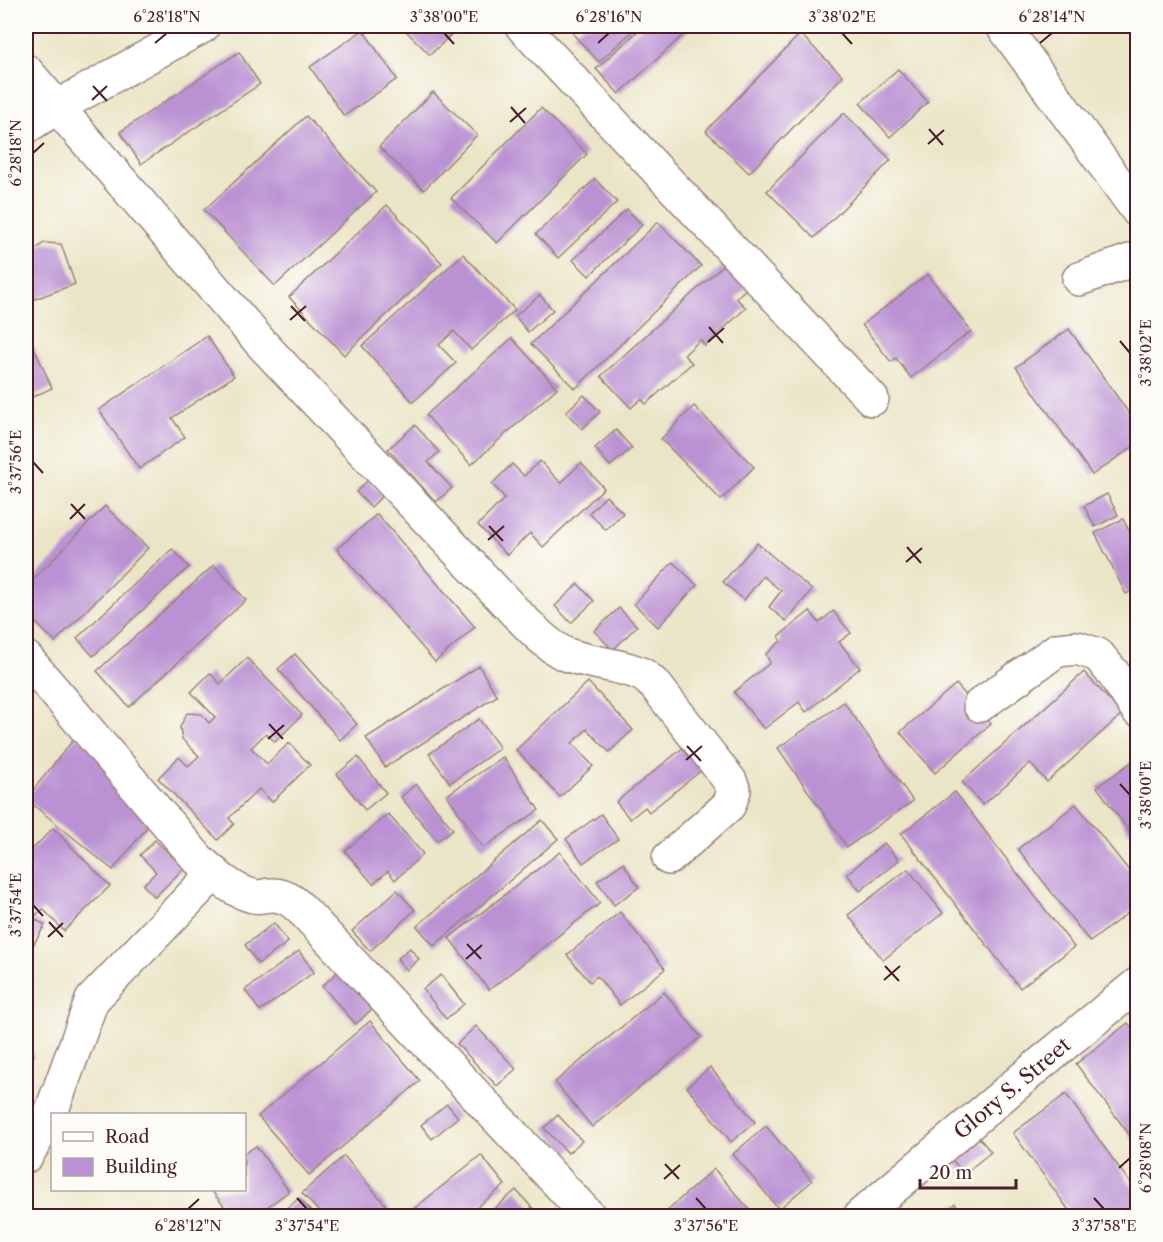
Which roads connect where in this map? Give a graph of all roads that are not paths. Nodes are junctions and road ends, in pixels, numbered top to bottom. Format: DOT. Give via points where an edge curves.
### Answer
graph roads {
  1 [pos="203,26"];
  2 [pos="522,26"];
  3 [pos="1003,26"];
  4 [pos="26,71"];
  5 [pos="57,108"];
  6 [pos="26,127"];
  7 [pos="1137,211"];
  8 [pos="1137,258"];
  9 [pos="1078,279"];
  10 [pos="872,399"];
  11 [pos="26,658"];
  12 [pos="980,705"];
  13 [pos="1137,710"];
  14 [pos="669,858"];
  15 [pos="214,873"];
  16 [pos="1137,984"];
  17 [pos="26,1156"];
  18 [pos="589,1216"];
  19 [pos="860,1216"];
  1 -- 5 [label="street"];
  2 -- 10 [label="street"];
  3 -- 7 [label="street"];
  4 -- 5 [label="street"];
  5 -- 6 [label="street"];
  5 -- 14 [label="street" via="261,343 516,613 562,652 643,675 656,686 734,791 729,805"];
  8 -- 9 [label="street"];
  11 -- 15 [label="street"];
  12 -- 13 [label="street" via="1057,650 1077,648 1098,655"];
  15 -- 17 [label="street" via="92,1000 48,1121"];
  15 -- 18 [label="street" via="255,898 272,894 290,899 299,907"];
  16 -- 19 [label="street, Glory S. Street"];
}
